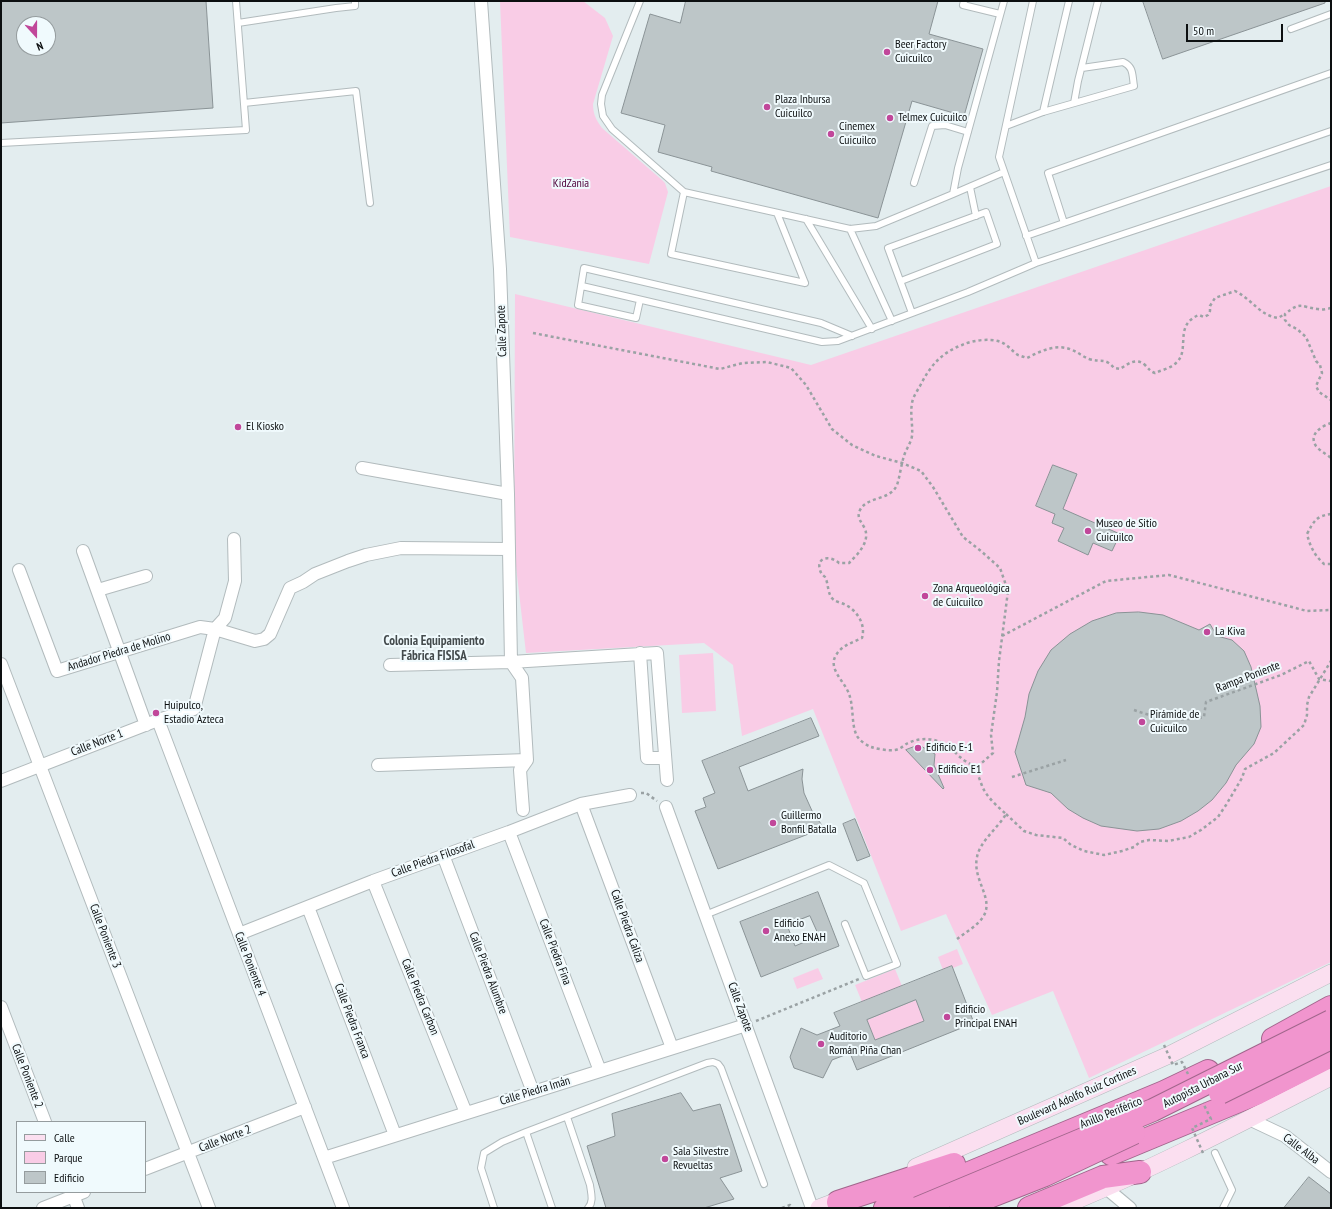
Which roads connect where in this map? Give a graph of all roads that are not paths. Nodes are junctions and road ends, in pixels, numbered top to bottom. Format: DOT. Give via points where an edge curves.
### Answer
graph roads {
  1 [pos="236,1"];
  2 [pos="336,1"];
  3 [pos="355,1"];
  4 [pos="481,1"];
  5 [pos="640,1"];
  6 [pos="964,1"];
  7 [pos="1004,1"];
  8 [pos="1033,1"];
  9 [pos="1069,1"];
  10 [pos="1098,1"];
  11 [pos="336,8"];
  12 [pos="1000,14"];
  13 [pos="1331,14"];
  14 [pos="238,23"];
  15 [pos="1291,29"];
  16 [pos="1082,68"];
  17 [pos="1331,73"];
  18 [pos="244,103"];
  19 [pos="1074,103"];
  20 [pos="1043,112"];
  21 [pos="1006,126"];
  22 [pos="1331,131"];
  23 [pos="968,132"];
  24 [pos="1,142"];
  25 [pos="1331,164"];
  26 [pos="1004,172"];
  27 [pos="914,183"];
  28 [pos="970,187"];
  29 [pos="684,192"];
  30 [pos="953,194"];
  31 [pos="370,202"];
  32 [pos="777,213"];
  33 [pos="976,216"];
  34 [pos="806,219"];
  35 [pos="1064,222"];
  36 [pos="850,229"];
  37 [pos="1026,236"];
  38 [pos="1036,263"];
  39 [pos="901,281"];
  40 [pos="582,286"];
  41 [pos="640,300"];
  42 [pos="912,313"];
  43 [pos="892,321"];
  44 [pos="872,329"];
  45 [pos="852,336"];
  46 [pos="362,468"];
  47 [pos="508,494"];
  48 [pos="234,539"];
  49 [pos="509,549"];
  50 [pos="83,551"];
  51 [pos="19,570"];
  52 [pos="146,576"];
  53 [pos="98,590"];
  54 [pos="215,629"];
  55 [pos="120,651"];
  56 [pos="640,653"];
  57 [pos="511,662"];
  58 [pos="1,664"];
  59 [pos="390,665"];
  60 [pos="152,722"];
  61 [pos="665,758"];
  62 [pos="527,760"];
  63 [pos="40,765"];
  64 [pos="378,765"];
  65 [pos="666,780"];
  66 [pos="1,781"];
  67 [pos="630,795"];
  68 [pos="581,804"];
  69 [pos="666,807"];
  70 [pos="523,810"];
  71 [pos="509,832"];
  72 [pos="443,855"];
  73 [pos="373,881"];
  74 [pos="308,907"];
  75 [pos="705,915"];
  76 [pos="845,924"];
  77 [pos="239,934"];
  78 [pos="1331,973"];
  79 [pos="1331,1001"];
  80 [pos="1331,1006"];
  81 [pos="1,1007"];
  82 [pos="1331,1021"];
  83 [pos="746,1025"];
  84 [pos="1331,1038"];
  85 [pos="1262,1046"];
  86 [pos="672,1048"];
  87 [pos="1331,1056"];
  88 [pos="600,1071"];
  89 [pos="1331,1077"];
  90 [pos="533,1092"];
  91 [pos="305,1107"];
  92 [pos="466,1113"];
  93 [pos="1105,1115"];
  94 [pos="567,1117"];
  95 [pos="1249,1119"];
  96 [pos="45,1121"];
  97 [pos="526,1132"];
  98 [pos="396,1135"];
  99 [pos="188,1153"];
  100 [pos="1215,1153"];
  101 [pos="324,1158"];
  102 [pos="146,1169"];
  103 [pos="1140,1172"];
  104 [pos="1331,1172"];
  105 [pos="764,1184"];
  106 [pos="1106,1188"];
  107 [pos="76,1193"];
  108 [pos="1084,1202"];
  109 [pos="828,1205"];
  110 [pos="43,1208"];
  111 [pos="78,1208"];
  112 [pos="209,1208"];
  113 [pos="343,1208"];
  114 [pos="494,1208"];
  115 [pos="552,1208"];
  116 [pos="588,1208"];
  117 [pos="812,1208"];
  118 [pos="884,1208"];
  119 [pos="918,1208"];
  120 [pos="961,1208"];
  121 [pos="983,1208"];
  122 [pos="1029,1208"];
  123 [pos="1058,1208"];
  124 [pos="1130,1208"];
  125 [pos="1224,1208"];
  1 -- 14 [label="lane"];
  2 -- 11 [label="lane"];
  3 -- 11 [label="lane" via="355,6"];
  4 -- 47 [label="street, Calle Zapote" via="500,269"];
  5 -- 29 [label="lane" via="600,104 603,116 612,130"];
  6 -- 12 [label="lane" via="963,5"];
  7 -- 12 [label="lane"];
  8 -- 21 [label="lane"];
  9 -- 20 [label="lane"];
  10 -- 16 [label="lane"];
  11 -- 14 [label="lane"];
  12 -- 23 [label="lane"];
  13 -- 15 [label="lane"];
  14 -- 18 [label="lane"];
  16 -- 19 [label="lane"];
  16 -- 19 [label="lane" via="1123,62 1131,68 1134,86"];
  17 -- 35 [label="lane" via="1048,173"];
  18 -- 24 [label="lane" via="246,130"];
  18 -- 31 [label="lane" via="356,92"];
  19 -- 20 [label="lane"];
  20 -- 21 [label="lane"];
  21 -- 26 [label="lane" via="999,157"];
  22 -- 35 [label="lane"];
  23 -- 27 [label="lane" via="945,125 932,126"];
  23 -- 30 [label="lane"];
  25 -- 38 [label="lane"];
  26 -- 28 [label="lane"];
  26 -- 37 [label="lane"];
  28 -- 30 [label="lane"];
  28 -- 33 [label="lane"];
  29 -- 32 [label="lane"];
  29 -- 32 [label="lane" via="671,254 805,283"];
  30 -- 36 [label="lane" via="876,226"];
  32 -- 34 [label="lane"];
  33 -- 39 [label="lane" via="888,248"];
  33 -- 39 [label="lane" via="986,212 997,244"];
  34 -- 36 [label="lane"];
  34 -- 44 [label="lane"];
  35 -- 37 [label="lane"];
  36 -- 43 [label="lane"];
  37 -- 38 [label="lane"];
  38 -- 42 [label="lane"];
  39 -- 42 [label="lane"];
  40 -- 41 [label="lane"];
  40 -- 41 [label="lane" via="578,305 636,318"];
  40 -- 45 [label="lane" via="584,268 821,323"];
  41 -- 45 [label="lane" via="822,342 838,341"];
  42 -- 43 [label="lane"];
  43 -- 44 [label="lane"];
  44 -- 45 [label="lane"];
  46 -- 47 [label="street"];
  47 -- 49 [label="street, Calle Zapote"];
  48 -- 54 [label="street" via="234,580 225,618"];
  49 -- 54 [label="street, Andador Piedra de Molino" via="401,548 366,555 315,574 290,588 270,634 264,638 255,641"];
  49 -- 57 [label="street, Calle Zapote"];
  50 -- 53 [label="street, Calle Poniente 4"];
  51 -- 55 [label="street, Andador Piedra de Molino" via="58,671"];
  52 -- 53 [label="street"];
  53 -- 55 [label="street, Calle Poniente 4"];
  54 -- 55 [label="street, Andador Piedra de Molino" via="200,627"];
  54 -- 60 [label="street, Calle Norte 1" via="194,709"];
  55 -- 60 [label="street, Calle Poniente 4"];
  56 -- 57 [label="street"];
  56 -- 61 [label="street" via="657,653"];
  56 -- 61 [label="street" via="647,758"];
  57 -- 59 [label="street"];
  57 -- 62 [label="street" via="522,678"];
  58 -- 63 [label="street, Calle Poniente 3"];
  60 -- 63 [label="street, Calle Norte 1"];
  60 -- 77 [label="street, Calle Poniente 4"];
  61 -- 65 [label="street"];
  62 -- 64 [label="street"];
  62 -- 70 [label="street" via="520,770"];
  63 -- 66 [label="street, Calle Norte 1"];
  63 -- 99 [label="street, Calle Poniente 3"];
  67 -- 68 [label="street, Calle Piedra Filosofal"];
  68 -- 71 [label="street, Calle Piedra Filosofal"];
  68 -- 86 [label="street, Calle Piedra Caliza"];
  69 -- 75 [label="street, Calle Zapote"];
  71 -- 72 [label="street, Calle Piedra Filosofal"];
  71 -- 88 [label="street, Calle Piedra Fina"];
  72 -- 73 [label="street, Calle Piedra Filosofal"];
  72 -- 90 [label="street, Calle Piedra Alumbre"];
  73 -- 74 [label="street, Calle Piedra Filosofal"];
  73 -- 92 [label="street, Calle Piedra Carbon"];
  74 -- 77 [label="street, Calle Piedra Filosofal"];
  74 -- 98 [label="street, Calle Piedra Franca"];
  75 -- 76 [label="lane" via="829,865 864,883 897,964 866,976"];
  75 -- 83 [label="street, Calle Zapote"];
  77 -- 91 [label="street, Calle Poniente 4"];
  78 -- 109 [label="main road, Boulevard Adolfo Ruiz Cortines" via="1169,1056"];
  79 -- 85 [label="highway"];
  80 -- 85 [label="highway, Anillo Periférico"];
  81 -- 96 [label="street, Calle Poniente 2"];
  82 -- 119 [label="highway, Autopista Urbana Sur, bridge" via="1153,1110"];
  83 -- 86 [label="street, Calle Piedra Imán"];
  83 -- 117 [label="street, Calle Zapote"];
  84 -- 120 [label="highway, Autopista Urbana Sur, bridge" via="1259,1075 1045,1175"];
  85 -- 93 [label="highway, Anillo Periférico" via="1164,1092"];
  86 -- 88 [label="street, Calle Piedra Imán"];
  87 -- 121 [label="highway" via="1258,1093"];
  88 -- 90 [label="street, Calle Piedra Imán"];
  89 -- 95 [label="main road"];
  90 -- 92 [label="street, Calle Piedra Imán"];
  91 -- 99 [label="street, Calle Norte 2"];
  91 -- 101 [label="street, Calle Poniente 4"];
  92 -- 98 [label="street, Calle Piedra Imán"];
  93 -- 109 [label="highway"];
  93 -- 118 [label="highway, Anillo Periférico"];
  94 -- 97 [label="lane"];
  94 -- 105 [label="lane" via="713,1062 721,1068"];
  94 -- 116 [label="lane" via="590,1185 592,1196"];
  95 -- 103 [label="main road"];
  95 -- 104 [label="street, Calle Alba" via="1285,1136"];
  97 -- 114 [label="lane" via="484,1153 481,1168"];
  97 -- 115 [label="lane"];
  98 -- 101 [label="street, Calle Piedra Imán"];
  99 -- 102 [label="street, Calle Norte 2"];
  99 -- 112 [label="street, Calle Poniente 3"];
  100 -- 125 [label="lane" via="1232,1190"];
  101 -- 113 [label="street, Calle Poniente 4"];
  103 -- 106 [label="main road"];
  103 -- 122 [label="highway" via="1103,1177"];
  106 -- 108 [label="main road"];
  106 -- 124 [label="street"];
  107 -- 110 [label="street"];
  107 -- 111 [label="street"];
  108 -- 123 [label="main road"];
}
